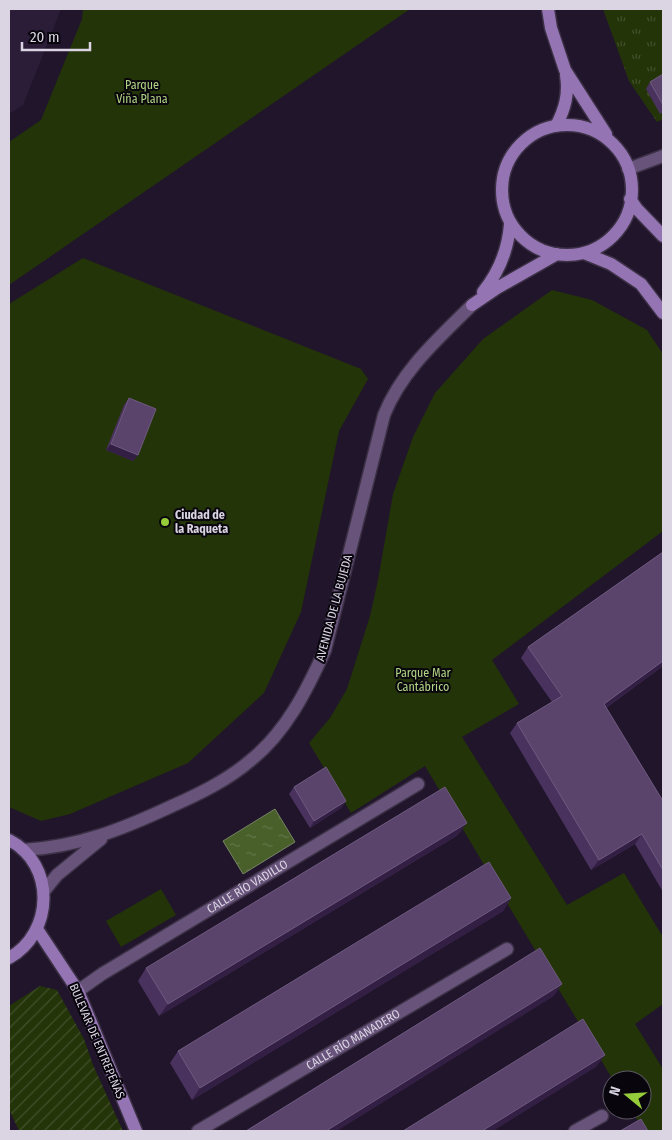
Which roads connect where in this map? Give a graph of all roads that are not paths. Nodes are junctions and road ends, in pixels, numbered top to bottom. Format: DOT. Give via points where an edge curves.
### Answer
graph roads {
  1 [pos="548,9"];
  2 [pos="565,70"];
  3 [pos="556,126"];
  4 [pos="608,136"];
  5 [pos="663,156"];
  6 [pos="628,169"];
  7 [pos="630,199"];
  8 [pos="510,224"];
  9 [pos="663,236"];
  10 [pos="584,253"];
  11 [pos="557,254"];
  12 [pos="472,305"];
  13 [pos="663,313"];
  14 [pos="418,784"];
  15 [pos="105,835"];
  16 [pos="9,840"];
  17 [pos="23,850"];
  18 [pos="44,891"];
  19 [pos="38,929"];
  20 [pos="508,949"];
  21 [pos="9,958"];
  22 [pos="78,991"];
  23 [pos="602,1116"];
  24 [pos="136,1131"];
  25 [pos="198,1131"];
  26 [pos="575,1131"];
  1 -- 2 [label="street"];
  2 -- 3 [label="street" via="567,94"];
  2 -- 4 [label="street"];
  3 -- 4 [label="street" via="586,126"];
  3 -- 8 [label="street" via="533,134 520,144 508,162 502,196"];
  4 -- 6 [label="street"];
  5 -- 6 [label="street"];
  6 -- 7 [label="street"];
  7 -- 9 [label="street"];
  7 -- 10 [label="street" via="616,234 606,244"];
  8 -- 11 [label="street" via="532,246"];
  8 -- 12 [label="street, AVENIDA DE LA BUJEDA" via="506,249 495,278"];
  10 -- 11 [label="street"];
  10 -- 13 [label="street" via="612,264 641,284"];
  11 -- 12 [label="street, AVENIDA DE LA BUJEDA"];
  12 -- 15 [label="street, AVENIDA DE LA BUJEDA" via="426,350 388,403 325,650 296,707 251,760 204,792"];
  14 -- 22 [label="street, CALLE RÍO VADILLO"];
  15 -- 17 [label="street, AVENIDA DE LA BUJEDA" via="79,843"];
  15 -- 18 [label="street, AVENIDA DE LA BUJEDA" via="57,875"];
  16 -- 17 [label="street"];
  17 -- 18 [label="street" via="34,862"];
  18 -- 19 [label="street"];
  19 -- 21 [label="street"];
  19 -- 22 [label="street, BULEVAR DE ENTREPEÑAS"];
  20 -- 25 [label="street, CALLE RÍO MANADERO"];
  22 -- 24 [label="street, BULEVAR DE ENTREPEÑAS"];
  23 -- 26 [label="street"];
}
